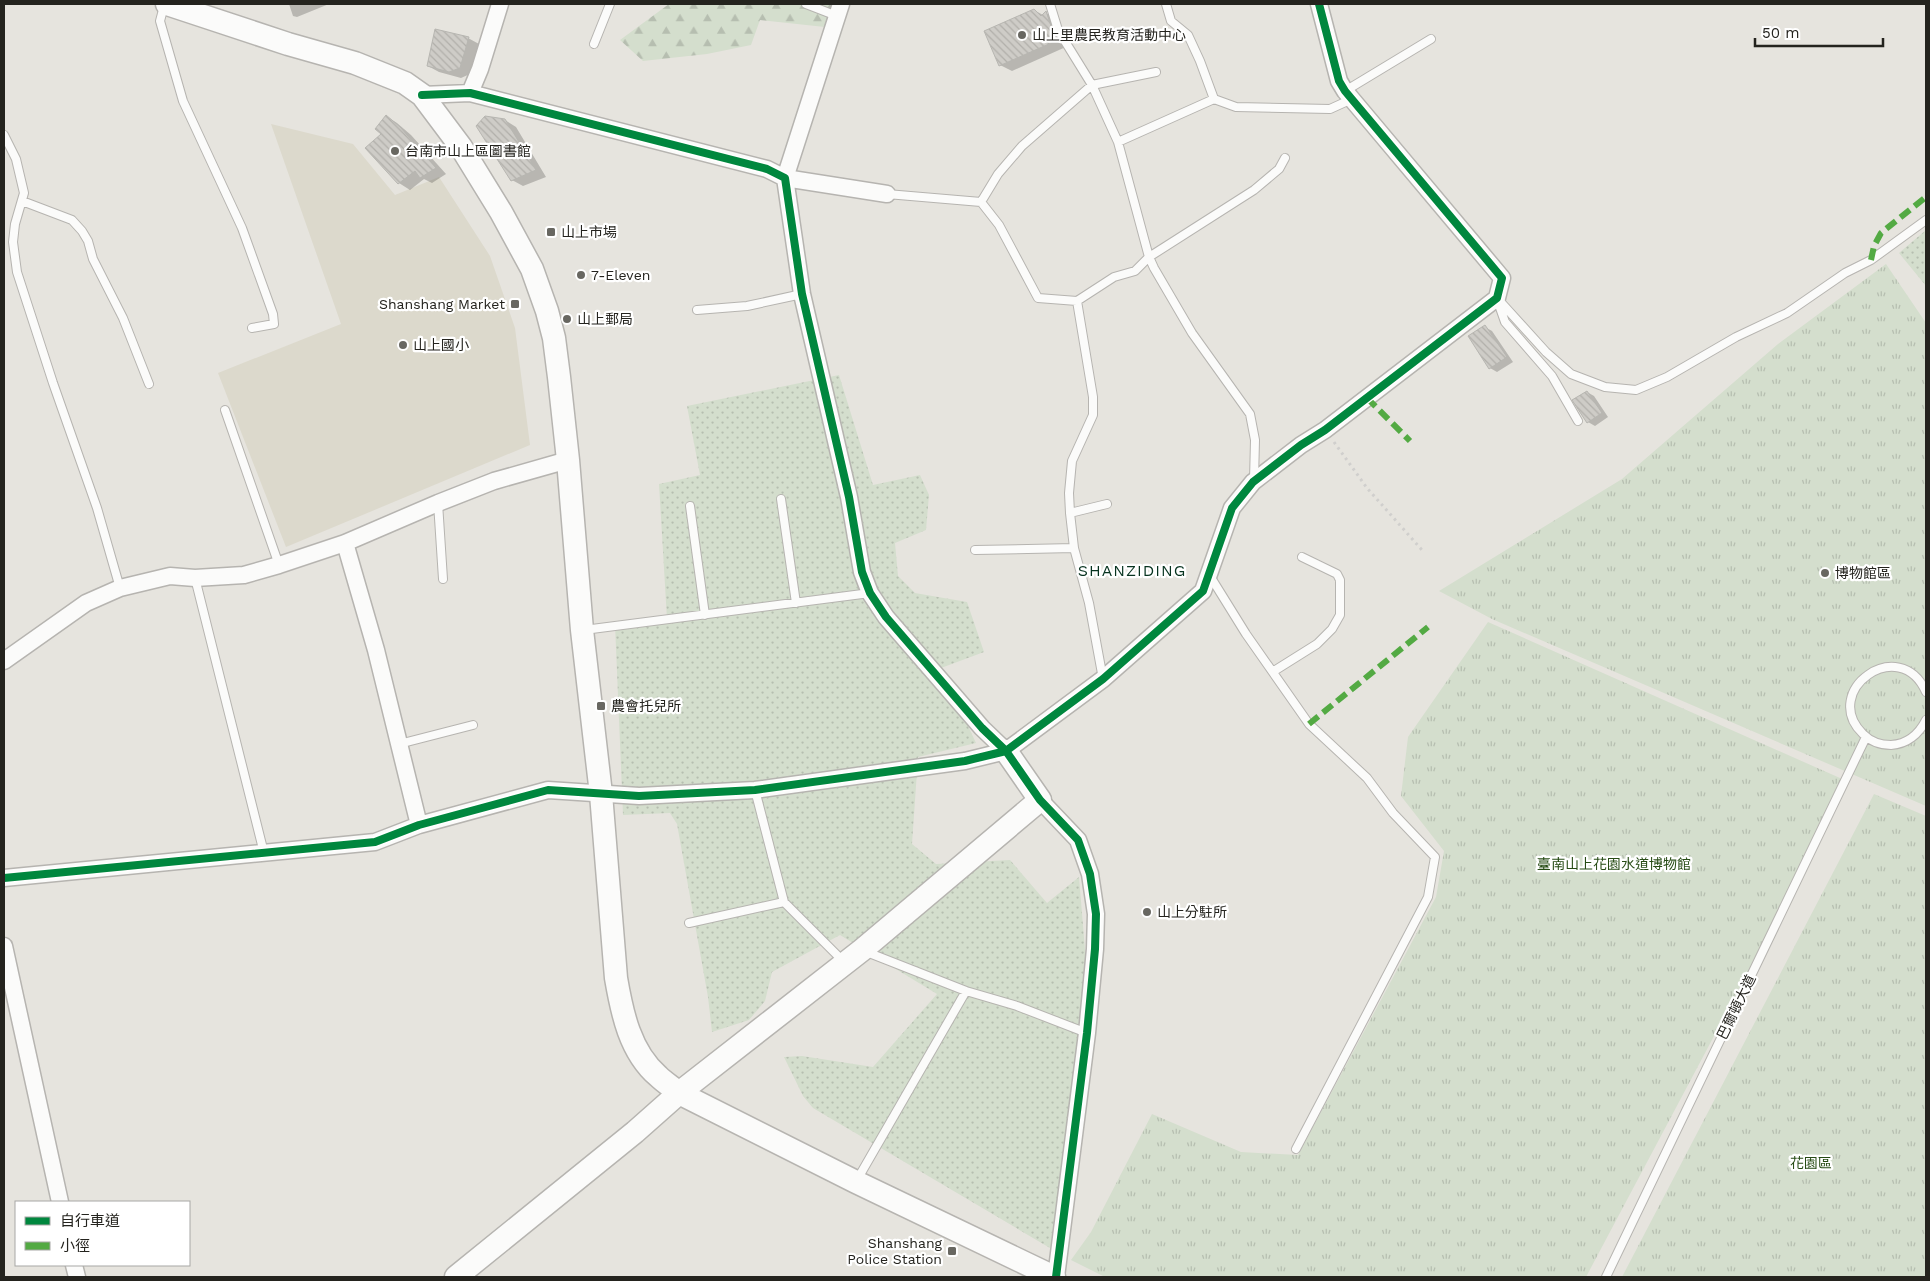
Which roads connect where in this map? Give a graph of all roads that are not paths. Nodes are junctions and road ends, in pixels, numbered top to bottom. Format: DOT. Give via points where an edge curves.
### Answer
graph roads {
  1 [pos="165,4"];
  2 [pos="500,4"];
  3 [pos="610,4"];
  4 [pos="806,4"];
  5 [pos="1050,4"];
  6 [pos="1166,4"];
  7 [pos="1319,4"];
  8 [pos="839,10"];
  9 [pos="1431,40"];
  10 [pos="594,44"];
  11 [pos="1156,72"];
  12 [pos="1092,85"];
  13 [pos="470,93"];
  14 [pos="422,95"];
  15 [pos="1348,95"];
  16 [pos="1214,99"];
  17 [pos="4,135"];
  18 [pos="1118,142"];
  19 [pos="1285,158"];
  20 [pos="785,178"];
  21 [pos="887,194"];
  22 [pos="22,201"];
  23 [pos="981,202"];
  24 [pos="1926,220"];
  25 [pos="1149,257"];
  26 [pos="802,294"];
  27 [pos="1497,298"];
  28 [pos="1077,301"];
  29 [pos="697,310"];
  30 [pos="252,328"];
  31 [pos="149,384"];
  32 [pos="225,410"];
  33 [pos="1578,421"];
  34 [pos="568,460"];
  35 [pos="1253,482"];
  36 [pos="781,499"];
  37 [pos="438,503"];
  38 [pos="1107,504"];
  39 [pos="690,506"];
  40 [pos="1070,512"];
  41 [pos="345,543"];
  42 [pos="1074,548"];
  43 [pos="975,550"];
  44 [pos="1302,557"];
  45 [pos="279,565"];
  46 [pos="1210,576"];
  47 [pos="195,578"];
  48 [pos="443,579"];
  49 [pos="120,588"];
  50 [pos="870,593"];
  51 [pos="796,603"];
  52 [pos="705,615"];
  53 [pos="582,630"];
  54 [pos="4,661"];
  55 [pos="1274,671"];
  56 [pos="1103,679"];
  57 [pos="1926,692"];
  58 [pos="1926,720"];
  59 [pos="473,725"];
  60 [pos="1866,737"];
  61 [pos="399,744"];
  62 [pos="1006,750"];
  63 [pos="755,790"];
  64 [pos="601,794"];
  65 [pos="1040,800"];
  66 [pos="419,825"];
  67 [pos="264,853"];
  68 [pos="4,878"];
  69 [pos="784,902"];
  70 [pos="688,923"];
  71 [pos="4,946"];
  72 [pos="854,957"];
  73 [pos="966,991"];
  74 [pos="1087,1034"];
  75 [pos="679,1093"];
  76 [pos="1296,1148"];
  77 [pos="856,1182"];
  78 [pos="60,1201"];
  79 [pos="456,1277"];
  80 [pos="1055,1277"];
  81 [pos="1606,1277"];
  1 -- 14 [label="main road" via="355,63 405,83"];
  1 -- 30 [label="lane" via="160,21 183,101 242,228 273,314 274,324"];
  2 -- 13 [label="street"];
  3 -- 10 [label="lane"];
  4 -- 8 [label="lane"];
  5 -- 12 [label="lane" via="1058,30"];
  6 -- 16 [label="lane" via="1172,21 1188,35"];
  7 -- 15 [label="street" via="1339,80"];
  8 -- 20 [label="street"];
  9 -- 15 [label="lane"];
  11 -- 12 [label="lane"];
  12 -- 18 [label="lane"];
  12 -- 23 [label="lane" via="1022,146 998,174"];
  13 -- 14 [label="street"];
  13 -- 20 [label="street" via="767,168"];
  14 -- 34 [label="main road" via="461,147 532,269 554,338"];
  15 -- 16 [label="lane" via="1330,109 1236,107"];
  15 -- 27 [label="street" via="1502,278"];
  16 -- 18 [label="lane"];
  17 -- 22 [label="lane" via="21,177"];
  18 -- 25 [label="lane"];
  19 -- 25 [label="lane" via="1279,169 1254,190"];
  20 -- 21 [label="street"];
  20 -- 26 [label="street"];
  21 -- 23 [label="lane"];
  22 -- 31 [label="lane" via="72,220 82,231 123,318"];
  22 -- 49 [label="lane" via="13,242 17,272 97,508"];
  23 -- 28 [label="lane" via="999,225 1038,298"];
  24 -- 27 [label="lane" via="1871,260 1845,273 1787,313 1736,337 1667,377 1636,390 1605,387 1571,374 1546,352"];
  25 -- 28 [label="lane" via="1135,272 1114,277"];
  25 -- 35 [label="lane" via="1192,332 1250,414 1255,440"];
  26 -- 29 [label="lane" via="747,306"];
  26 -- 50 [label="street" via="862,572"];
  27 -- 33 [label="lane" via="1505,322 1552,376"];
  27 -- 35 [label="street"];
  28 -- 40 [label="lane" via="1093,397 1093,415 1072,461"];
  32 -- 45 [label="lane"];
  34 -- 37 [label="street" via="494,481"];
  34 -- 53 [label="main road"];
  35 -- 46 [label="street" via="1232,508"];
  36 -- 51 [label="lane"];
  37 -- 41 [label="street"];
  37 -- 48 [label="lane"];
  38 -- 40 [label="lane"];
  39 -- 52 [label="lane"];
  40 -- 42 [label="lane"];
  41 -- 45 [label="street"];
  41 -- 61 [label="street"];
  42 -- 43 [label="lane"];
  42 -- 56 [label="lane" via="1089,603"];
  44 -- 55 [label="lane" via="1337,574 1340,580 1340,615 1317,644"];
  45 -- 47 [label="street" via="244,575"];
  46 -- 55 [label="lane" via="1246,634"];
  46 -- 56 [label="street" via="1204,591"];
  47 -- 49 [label="street" via="170,576"];
  47 -- 67 [label="lane"];
  49 -- 54 [label="street" via="86,603"];
  50 -- 51 [label="lane"];
  50 -- 62 [label="street" via="886,617 982,728"];
  51 -- 52 [label="lane"];
  52 -- 53 [label="lane"];
  53 -- 64 [label="main road"];
  55 -- 76 [label="lane" via="1309,724 1367,778 1393,813 1434,857 1428,897"];
  56 -- 62 [label="street"];
  57 -- 60 [label="lane" via="1920,682 1904,670 1884,668 1865,676 1853,692 1851,702 1854,722"];
  58 -- 60 [label="lane" via="1914,737 1896,745 1885,745"];
  59 -- 61 [label="lane"];
  60 -- 81 [label="lane, 巴爾頓大道"];
  61 -- 66 [label="street"];
  62 -- 63 [label="street" via="965,761"];
  62 -- 65 [label="main road"];
  63 -- 64 [label="street" via="638,796"];
  63 -- 69 [label="lane"];
  64 -- 66 [label="street" via="548,790"];
  64 -- 75 [label="main road" via="616,978 624,1020 648,1065"];
  65 -- 72 [label="main road"];
  65 -- 74 [label="street" via="1078,840 1090,874 1096,914"];
  66 -- 67 [label="street" via="375,842"];
  67 -- 68 [label="street"];
  69 -- 70 [label="lane"];
  69 -- 72 [label="lane"];
  71 -- 78 [label="street"];
  72 -- 73 [label="lane"];
  72 -- 75 [label="main road"];
  73 -- 74 [label="lane" via="1017,1006"];
  73 -- 77 [label="lane"];
  74 -- 80 [label="street"];
  75 -- 77 [label="main road"];
  75 -- 79 [label="main road"];
  77 -- 80 [label="main road"];
}
